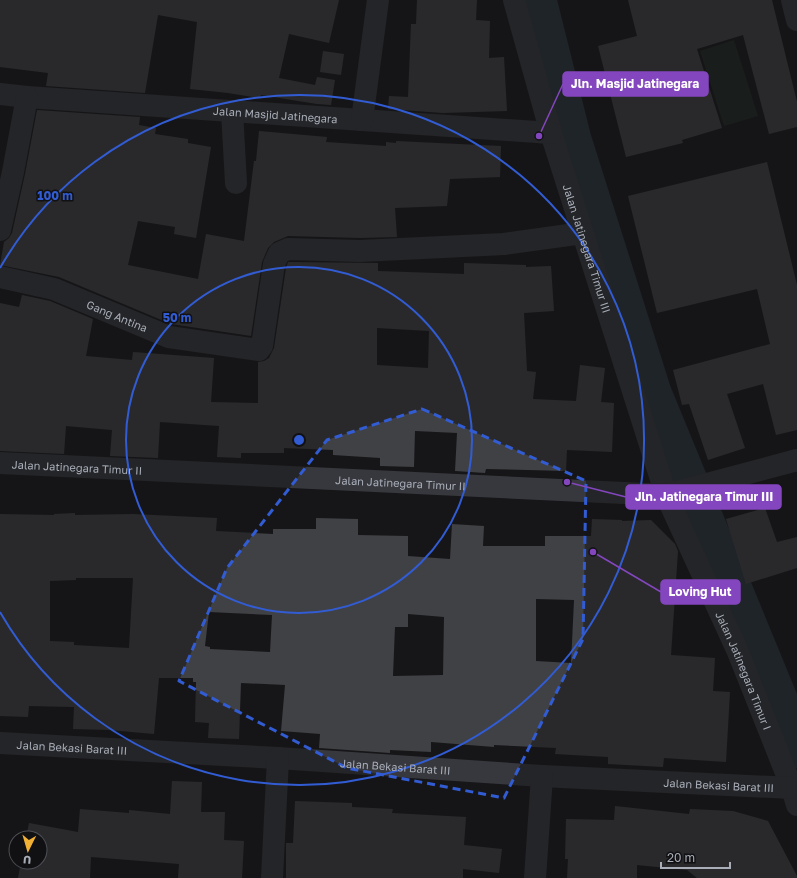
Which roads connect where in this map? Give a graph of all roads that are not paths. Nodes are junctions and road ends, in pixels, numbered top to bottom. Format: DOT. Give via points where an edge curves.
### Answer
graph roads {
  1 [pos="378,0"];
  2 [pos="514,0"];
  3 [pos="792,0"];
  4 [pos="797,20"];
  5 [pos="0,94"];
  6 [pos="27,97"];
  7 [pos="232,111"];
  8 [pos="362,120"];
  9 [pos="551,133"];
  10 [pos="236,183"];
  11 [pos="0,230"];
  12 [pos="583,233"];
  13 [pos="0,277"];
  14 [pos="797,460"];
  15 [pos="0,463"];
  16 [pos="670,494"];
  17 [pos="0,743"];
  18 [pos="278,758"];
  19 [pos="542,776"];
  20 [pos="794,796"];
  21 [pos="272,878"];
  22 [pos="535,878"];
  1 -- 8 [label="street"];
  2 -- 9 [label="street, Jalan Jatinegara Timur III"];
  3 -- 4 [label="street"];
  5 -- 6 [label="street, Jalan Masjid Jatinegara"];
  6 -- 7 [label="street, Jalan Masjid Jatinegara"];
  6 -- 11 [label="street"];
  7 -- 8 [label="street, Jalan Masjid Jatinegara"];
  7 -- 10 [label="street"];
  8 -- 9 [label="street, Jalan Masjid Jatinegara"];
  9 -- 12 [label="street, Jalan Jatinegara Timur III"];
  12 -- 13 [label="street, Gang Antina" via="504,244 360,251 288,249 279,253 274,264 262,346 259,350 169,337 54,290"];
  12 -- 16 [label="street, Jalan Jatinegara Timur III"];
  14 -- 16 [label="street, Jalan Jatinegara Timur II"];
  15 -- 16 [label="street, Jalan Jatinegara Timur II"];
  16 -- 20 [label="street, Jalan Jatinegara Timur I" via="738,652"];
  17 -- 18 [label="street, Jalan Bekasi Barat III"];
  18 -- 19 [label="street, Jalan Bekasi Barat III"];
  18 -- 21 [label="street"];
  19 -- 20 [label="street, Jalan Bekasi Barat III"];
  19 -- 22 [label="street"];
}
